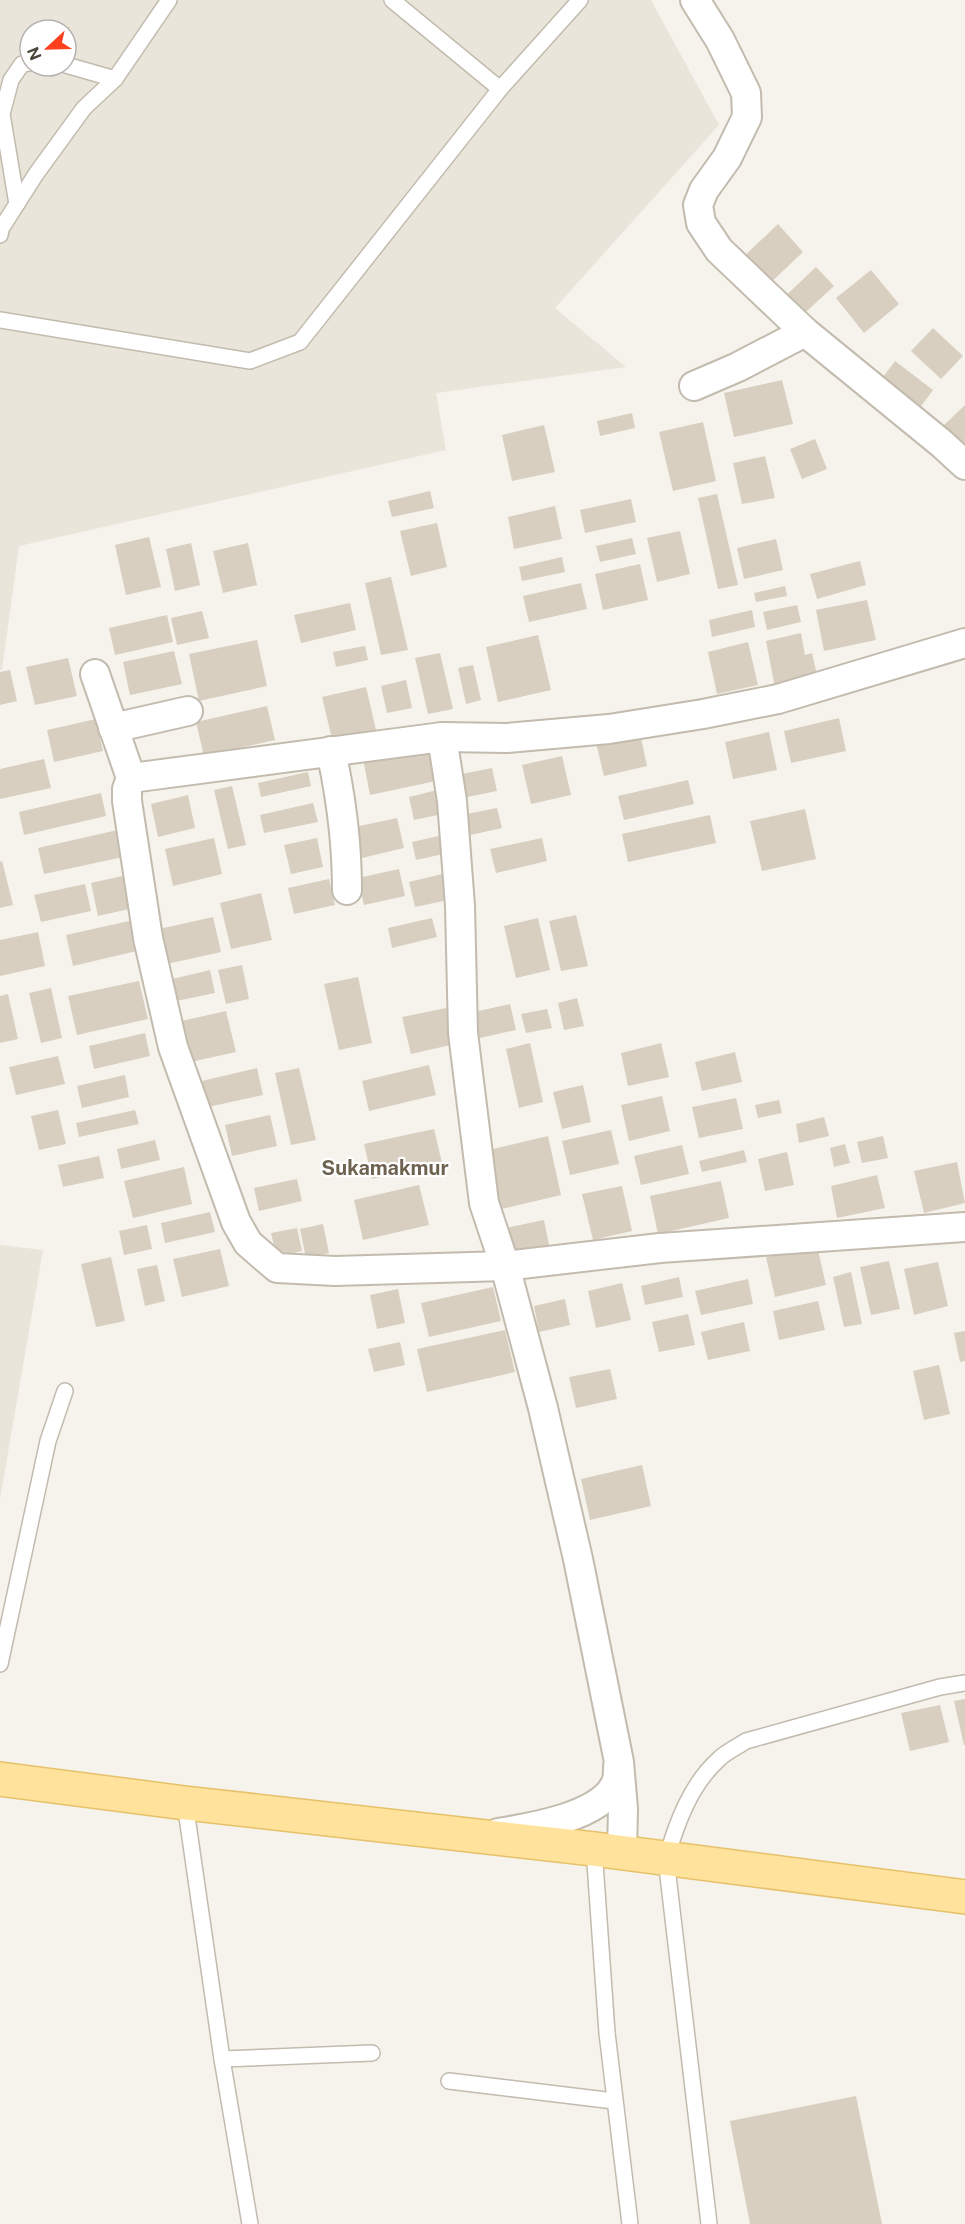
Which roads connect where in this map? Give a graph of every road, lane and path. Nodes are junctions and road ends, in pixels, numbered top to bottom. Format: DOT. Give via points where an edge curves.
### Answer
graph roads {
  1 [pos="169,0"];
  2 [pos="392,0"];
  3 [pos="580,0"];
  4 [pos="695,0"];
  5 [pos="78,68"];
  6 [pos="18,70"];
  7 [pos="115,79"];
  8 [pos="501,89"];
  9 [pos="17,204"];
  10 [pos="0,235"];
  11 [pos="0,320"];
  12 [pos="805,332"];
  13 [pos="694,386"];
  14 [pos="965,465"];
  15 [pos="965,643"];
  16 [pos="95,674"];
  17 [pos="188,711"];
  18 [pos="113,728"];
  19 [pos="442,737"];
  20 [pos="331,751"];
  21 [pos="131,778"];
  22 [pos="347,890"];
  23 [pos="965,1227"];
  24 [pos="505,1266"];
  25 [pos="64,1391"];
  26 [pos="0,1664"];
  27 [pos="965,1683"];
  28 [pos="619,1762"];
  29 [pos="0,1778"];
  30 [pos="185,1803"];
  31 [pos="481,1836"];
  32 [pos="608,1851"];
  33 [pos="666,1858"];
  34 [pos="965,1897"];
  35 [pos="372,2053"];
  36 [pos="222,2059"];
  37 [pos="449,2081"];
  38 [pos="614,2101"];
  39 [pos="250,2224"];
  40 [pos="630,2224"];
  41 [pos="709,2224"];
  1 -- 7 [label="lane"];
  2 -- 8 [label="lane"];
  3 -- 8 [label="lane"];
  4 -- 12 [label="street" via="746,93 747,117 727,158 704,190 698,205 701,223 719,250"];
  5 -- 7 [label="lane"];
  6 -- 9 [label="lane" via="11,80 2,114"];
  7 -- 9 [label="lane" via="84,108"];
  8 -- 11 [label="lane" via="300,342 250,361"];
  9 -- 10 [label="lane"];
  12 -- 13 [label="street"];
  12 -- 14 [label="street"];
  15 -- 19 [label="street" via="778,699 703,714 609,729 518,737"];
  16 -- 18 [label="street"];
  17 -- 18 [label="street"];
  18 -- 21 [label="street"];
  19 -- 20 [label="street"];
  19 -- 24 [label="street" via="452,801 460,906 463,1033 484,1203"];
  20 -- 21 [label="street"];
  20 -- 22 [label="street" via="347,851"];
  21 -- 24 [label="street" via="127,801 132,836 148,938 173,1047 248,1243 277,1268 335,1271"];
  23 -- 24 [label="street" via="660,1248"];
  24 -- 28 [label="street" via="579,1559"];
  25 -- 26 [label="lane" via="48,1441"];
  27 -- 33 [label="lane" via="746,1742 719,1759 700,1781 678,1819"];
  28 -- 31 [label="street" via="616,1783 598,1803 570,1817"];
  28 -- 32 [label="street" via="623,1809"];
  29 -- 30 [label="main road"];
  30 -- 31 [label="main road"];
  30 -- 36 [label="lane"];
  31 -- 32 [label="main road"];
  32 -- 33 [label="main road"];
  32 -- 38 [label="lane" via="607,2033"];
  33 -- 34 [label="main road"];
  33 -- 41 [label="lane"];
  35 -- 36 [label="lane"];
  36 -- 39 [label="lane"];
  37 -- 38 [label="lane"];
  38 -- 40 [label="lane"];
}
